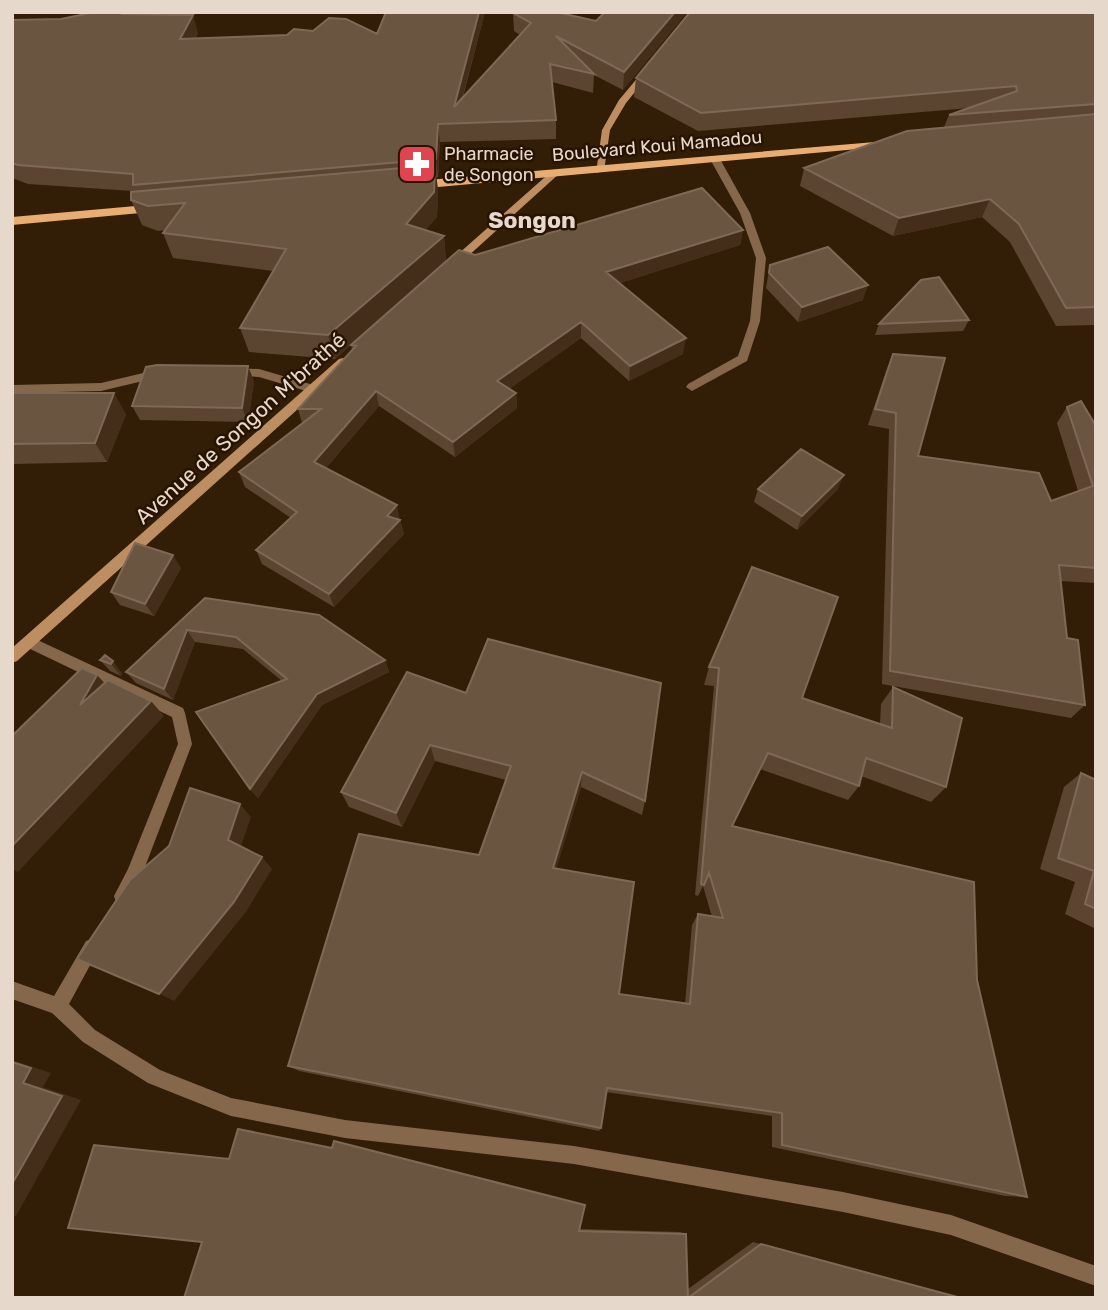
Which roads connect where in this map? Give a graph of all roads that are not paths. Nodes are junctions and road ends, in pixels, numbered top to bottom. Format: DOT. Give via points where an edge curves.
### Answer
graph roads {
  1 [pos="657,60"];
  2 [pos="905,143"];
  3 [pos="715,159"];
  4 [pos="599,170"];
  5 [pos="556,172"];
  6 [pos="405,186"];
  7 [pos="173,207"];
  8 [pos="12,221"];
  9 [pos="445,271"];
  10 [pos="354,353"];
  11 [pos="166,372"];
  12 [pos="219,372"];
  13 [pos="692,387"];
  14 [pos="12,389"];
  15 [pos="313,389"];
  16 [pos="29,642"];
  17 [pos="12,657"];
  18 [pos="114,910"];
  19 [pos="100,934"];
  20 [pos="12,990"];
  21 [pos="58,1006"];
  22 [pos="1096,1276"];
  1 -- 4 [label="street" via="622,102 606,130"];
  2 -- 3 [label="main road, Boulevard Koui Mamadou"];
  3 -- 4 [label="main road, Boulevard Koui Mamadou"];
  3 -- 13 [label="street" via="745,213 761,258 755,321 743,358"];
  4 -- 5 [label="main road, Boulevard Koui Mamadou"];
  5 -- 6 [label="main road, Boulevard Koui Mamadou"];
  5 -- 9 [label="street"];
  7 -- 8 [label="main road"];
  10 -- 15 [label="street, Avenue de Songon M'brathé"];
  11 -- 14 [label="street" via="101,387"];
  12 -- 15 [label="street" via="259,373"];
  15 -- 16 [label="street, Avenue de Songon M'brathé"];
  16 -- 17 [label="street, Avenue de Songon M'brathé"];
  16 -- 18 [label="street" via="178,713 185,744 134,874"];
  19 -- 21 [label="street"];
  20 -- 21 [label="street"];
  21 -- 22 [label="street" via="89,1036 155,1077 231,1107 345,1129 574,1155 843,1202 951,1225"];
}
